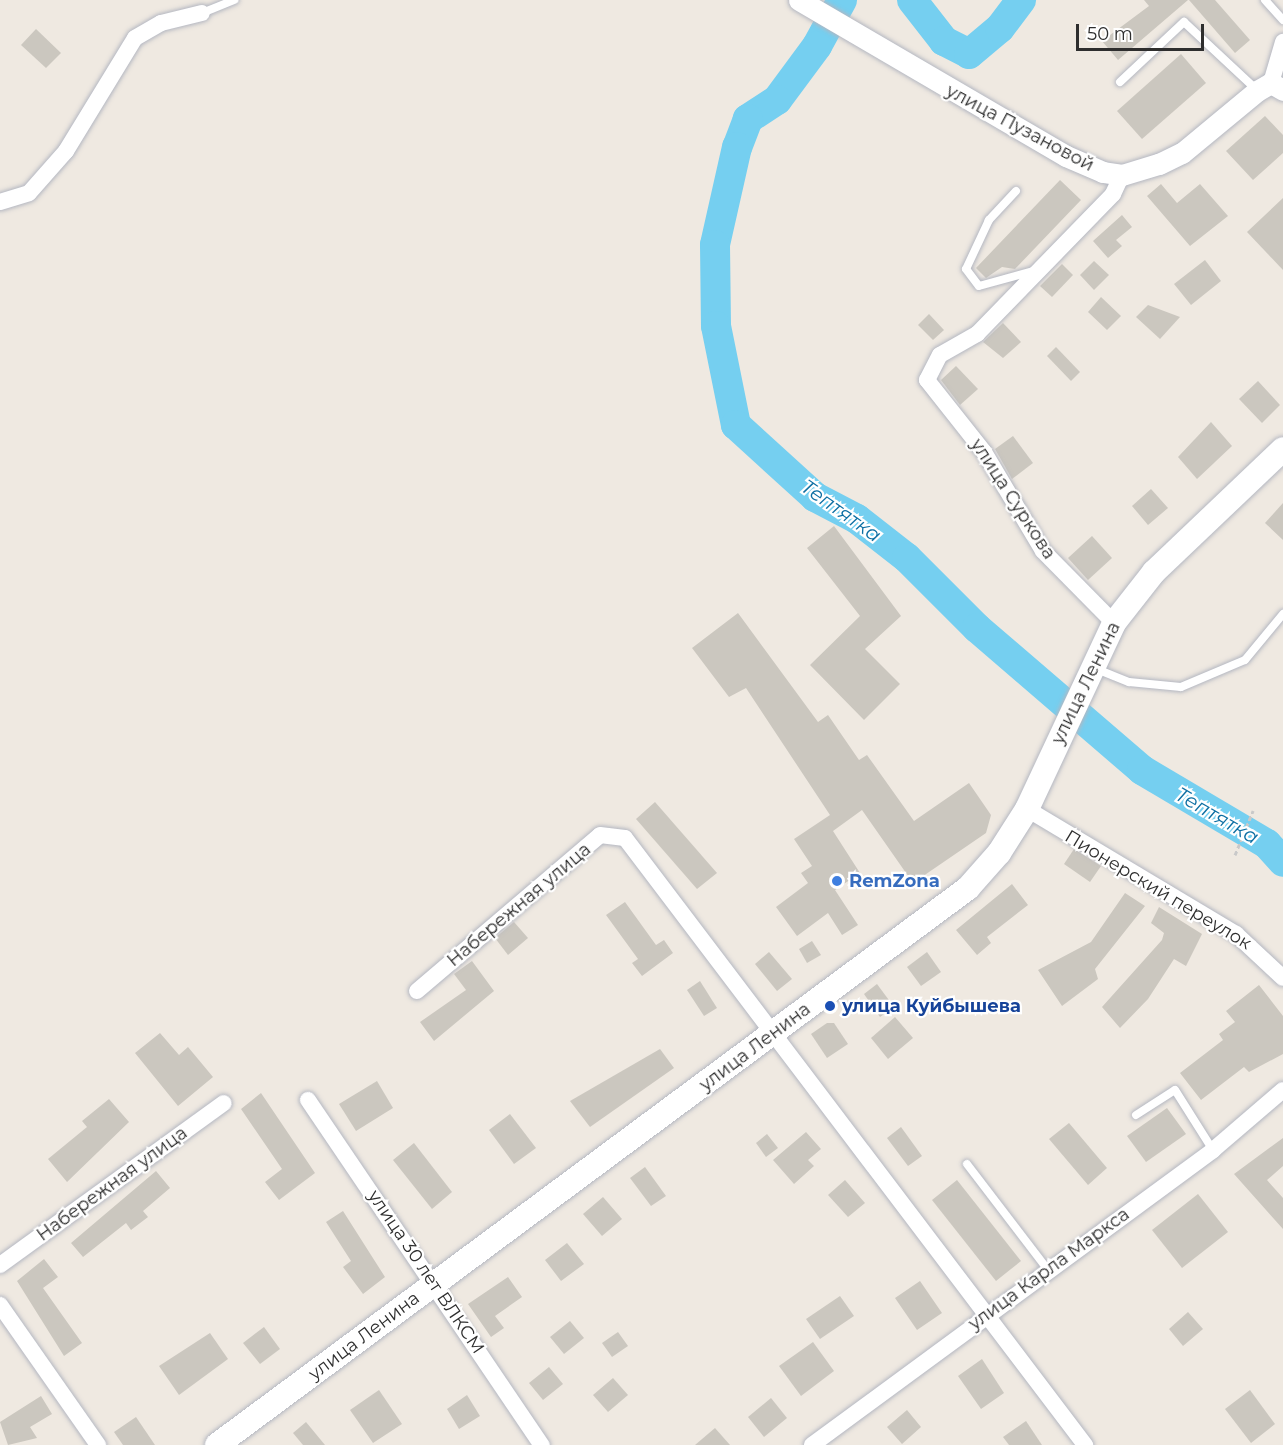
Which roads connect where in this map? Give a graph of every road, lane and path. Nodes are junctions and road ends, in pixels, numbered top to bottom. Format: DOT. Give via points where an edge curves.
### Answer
graph roads {
  1 [pos="234,0"];
  2 [pos="799,0"];
  3 [pos="1265,0"];
  4 [pos="202,13"];
  5 [pos="1283,20"];
  6 [pos="1283,42"];
  7 [pos="1120,82"];
  8 [pos="1270,88"];
  9 [pos="1122,175"];
  10 [pos="1016,191"];
  11 [pos="0,202"];
  12 [pos="1041,268"];
  13 [pos="1283,449"];
  14 [pos="1283,614"];
  15 [pos="1114,623"];
  16 [pos="1088,673"];
  17 [pos="1027,809"];
  18 [pos="1253,811"];
  19 [pos="1235,855"];
  20 [pos="1283,978"];
  21 [pos="417,991"];
  22 [pos="775,1032"];
  23 [pos="1283,1090"];
  24 [pos="308,1100"];
  25 [pos="224,1103"];
  26 [pos="1136,1115"];
  27 [pos="1213,1150"];
  28 [pos="967,1164"];
  29 [pos="0,1265"];
  30 [pos="1048,1270"];
  31 [pos="436,1282"];
  32 [pos="0,1305"];
  33 [pos="988,1314"];
  34 [pos="98,1445"];
  35 [pos="217,1445"];
  36 [pos="542,1445"];
  37 [pos="812,1445"];
  38 [pos="1085,1445"];
  1 -- 4 [label="lane"];
  2 -- 9 [label="street, улица Пузановой" via="854,36 1066,156"];
  3 -- 5 [label="lane"];
  4 -- 11 [label="street" via="161,23 135,38 66,151 29,193"];
  6 -- 8 [label="street"];
  7 -- 8 [label="lane" via="1184,22"];
  8 -- 9 [label="street" via="1182,153"];
  9 -- 12 [label="street" via="1113,194"];
  10 -- 12 [label="lane" via="989,220 966,269 979,286 986,286"];
  12 -- 15 [label="street, улица Суркова" via="977,334 940,355 927,380 984,452 1043,550"];
  13 -- 15 [label="main road, улица Ленина" via="1154,572"];
  14 -- 16 [label="lane" via="1245,660 1181,687"];
  15 -- 16 [label="main road, улица Ленина"];
  16 -- 17 [label="main road, улица Ленина"];
  17 -- 20 [label="street, Пионерский переулок" via="1236,934"];
  17 -- 22 [label="main road, улица Ленина" via="999,853 968,888"];
  18 -- 19 [label="path"];
  21 -- 22 [label="street, Набережная улица" via="600,835 625,838"];
  22 -- 31 [label="main road, улица Ленина"];
  22 -- 33 [label="street"];
  23 -- 27 [label="street, улица Карла Маркса"];
  24 -- 31 [label="street, улица 30 лет ВЛКСМ"];
  25 -- 29 [label="street, Набережная улица"];
  26 -- 27 [label="lane" via="1175,1090"];
  27 -- 30 [label="street, улица Карла Маркса"];
  28 -- 30 [label="lane"];
  30 -- 33 [label="street, улица Карла Маркса"];
  31 -- 35 [label="main road, улица Ленина"];
  31 -- 36 [label="street, улица 30 лет ВЛКСМ"];
  32 -- 34 [label="street"];
  33 -- 37 [label="street, улица Карла Маркса"];
  33 -- 38 [label="street"];
}
